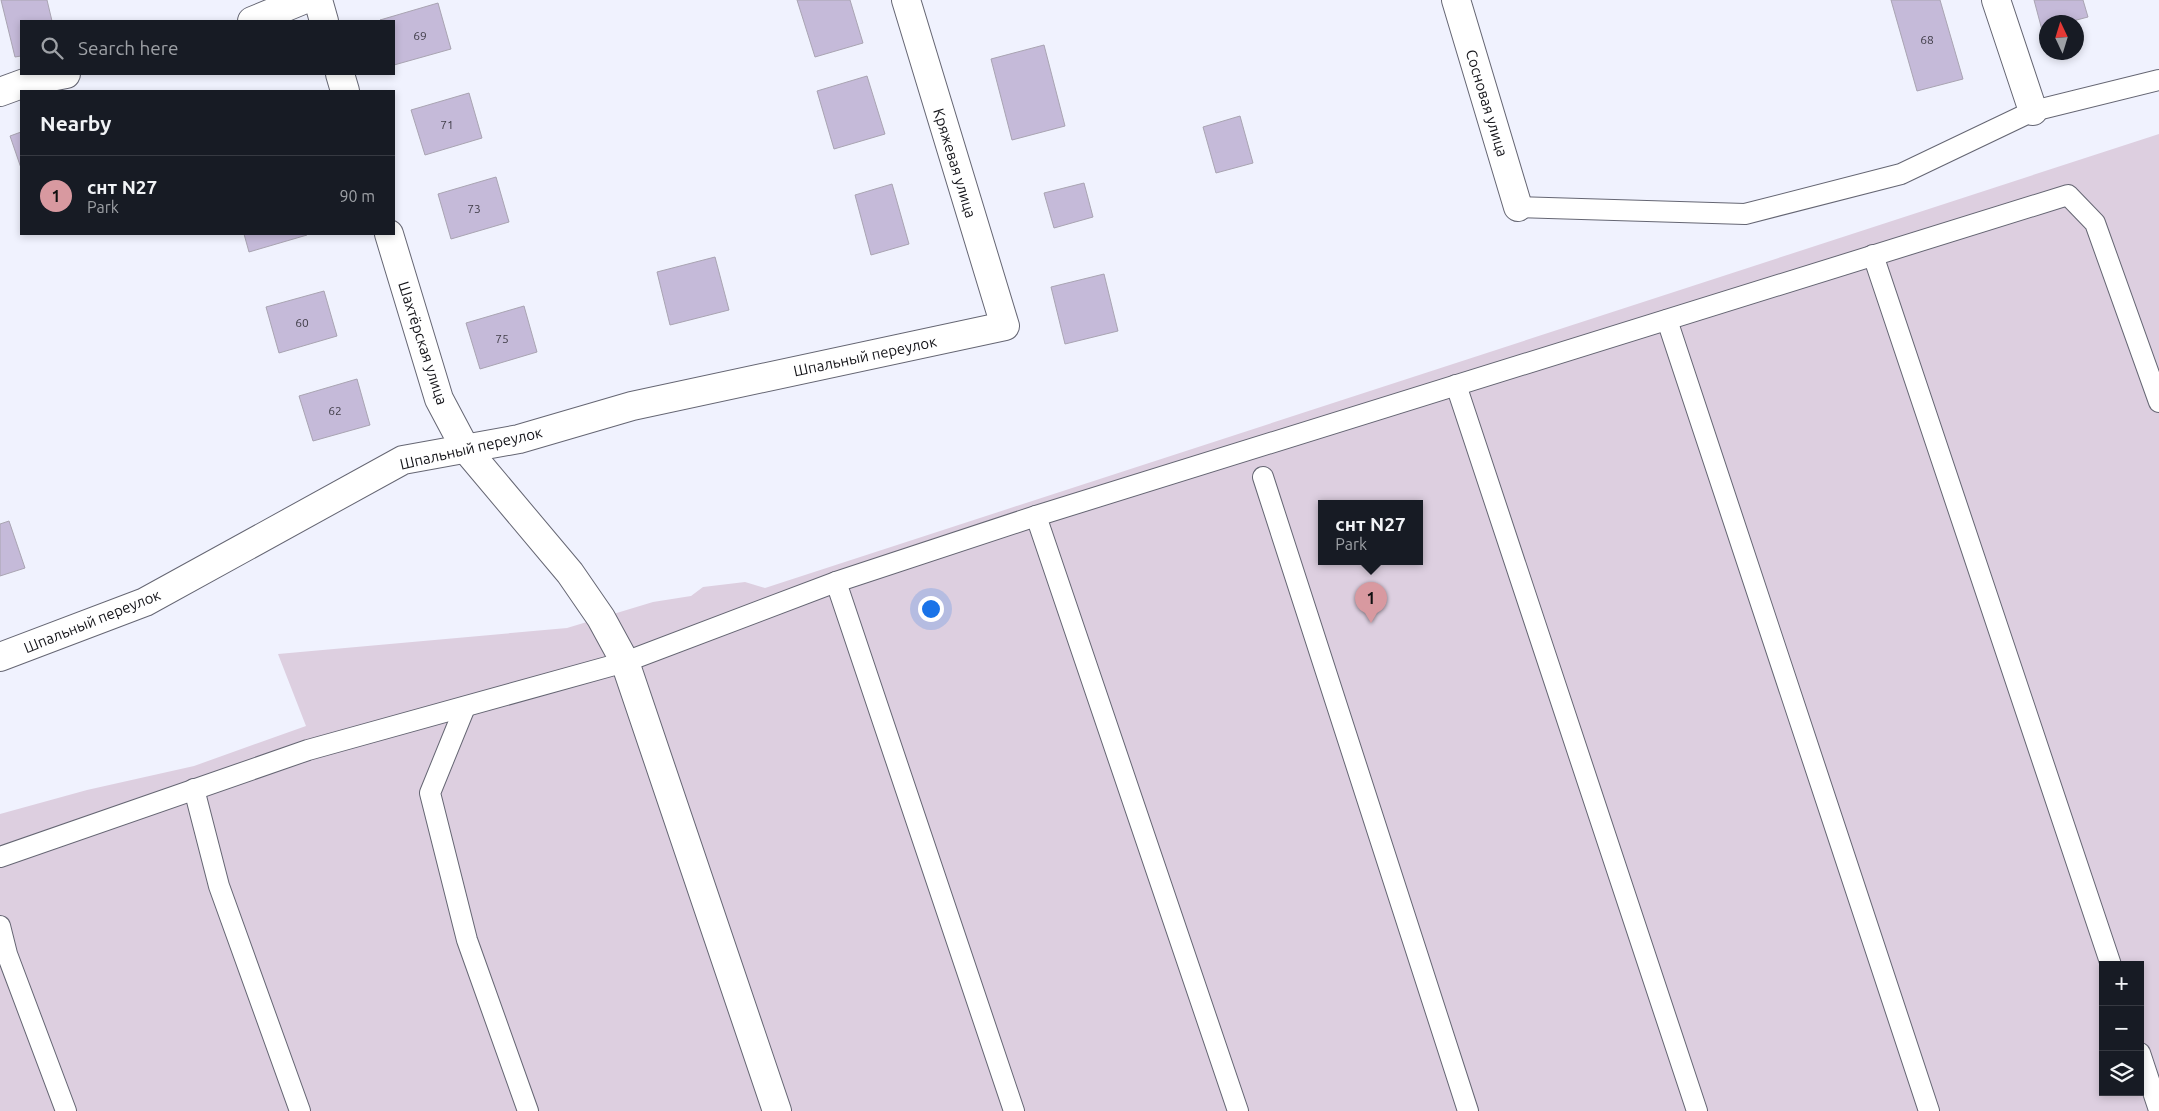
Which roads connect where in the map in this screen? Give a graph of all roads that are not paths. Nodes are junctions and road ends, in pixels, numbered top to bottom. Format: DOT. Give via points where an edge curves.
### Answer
graph roads {
  1 [pos="303,0"];
  2 [pos="318,0"];
  3 [pos="906,0"];
  4 [pos="1456,0"];
  5 [pos="1996,0"];
  6 [pos="254,20"];
  7 [pos="324,20"];
  8 [pos="61,75"];
  9 [pos="340,75"];
  10 [pos="2159,80"];
  11 [pos="345,90"];
  12 [pos="0,92"];
  13 [pos="2033,111"];
  14 [pos="1518,206"];
  15 [pos="389,235"];
  16 [pos="1874,255"];
  17 [pos="1667,320"];
  18 [pos="1005,326"];
  19 [pos="1456,385"];
  20 [pos="2159,402"];
  21 [pos="465,448"];
  22 [pos="1262,477"];
  23 [pos="1036,516"];
  24 [pos="836,582"];
  25 [pos="0,657"];
  26 [pos="625,662"];
  27 [pos="465,707"];
  28 [pos="194,789"];
  29 [pos="0,857"];
  30 [pos="0,926"];
  31 [pos="2110,961"];
  32 [pos="2144,1065"];
  33 [pos="2159,1110"];
  34 [pos="66,1111"];
  35 [pos="300,1111"];
  36 [pos="528,1111"];
  37 [pos="777,1111"];
  38 [pos="1014,1111"];
  39 [pos="1238,1111"];
  40 [pos="1468,1111"];
  41 [pos="1697,1111"];
  42 [pos="1929,1111"];
  1 -- 6 [label="street"];
  2 -- 7 [label="street"];
  3 -- 18 [label="street, Кряжевая улица"];
  4 -- 14 [label="street, Сосновая улица"];
  5 -- 13 [label="street"];
  8 -- 12 [label="street" via="30,81"];
  9 -- 11 [label="street"];
  10 -- 13 [label="lane"];
  13 -- 14 [label="lane" via="1901,174 1746,214"];
  15 -- 21 [label="street, Шахтёрская улица" via="439,399"];
  16 -- 17 [label="lane"];
  16 -- 20 [label="lane" via="2068,195 2095,223"];
  16 -- 31 [label="lane"];
  17 -- 19 [label="lane"];
  17 -- 42 [label="lane"];
  18 -- 21 [label="street, Шпальный переулок" via="632,406 519,439"];
  19 -- 23 [label="lane"];
  19 -- 41 [label="lane"];
  21 -- 25 [label="street, Шпальный переулок" via="403,460 145,602"];
  21 -- 26 [label="street, Шахтёрская улица" via="570,573 601,618"];
  22 -- 40 [label="lane"];
  23 -- 24 [label="lane"];
  23 -- 39 [label="lane"];
  24 -- 26 [label="lane"];
  24 -- 38 [label="lane"];
  26 -- 27 [label="lane"];
  26 -- 37 [label="street, Шахтёрская улица"];
  27 -- 28 [label="lane" via="308,750"];
  27 -- 36 [label="lane" via="430,793 467,940"];
  28 -- 29 [label="lane"];
  28 -- 35 [label="lane" via="219,886"];
  30 -- 34 [label="lane" via="7,954"];
  32 -- 33 [label="lane"];
}
